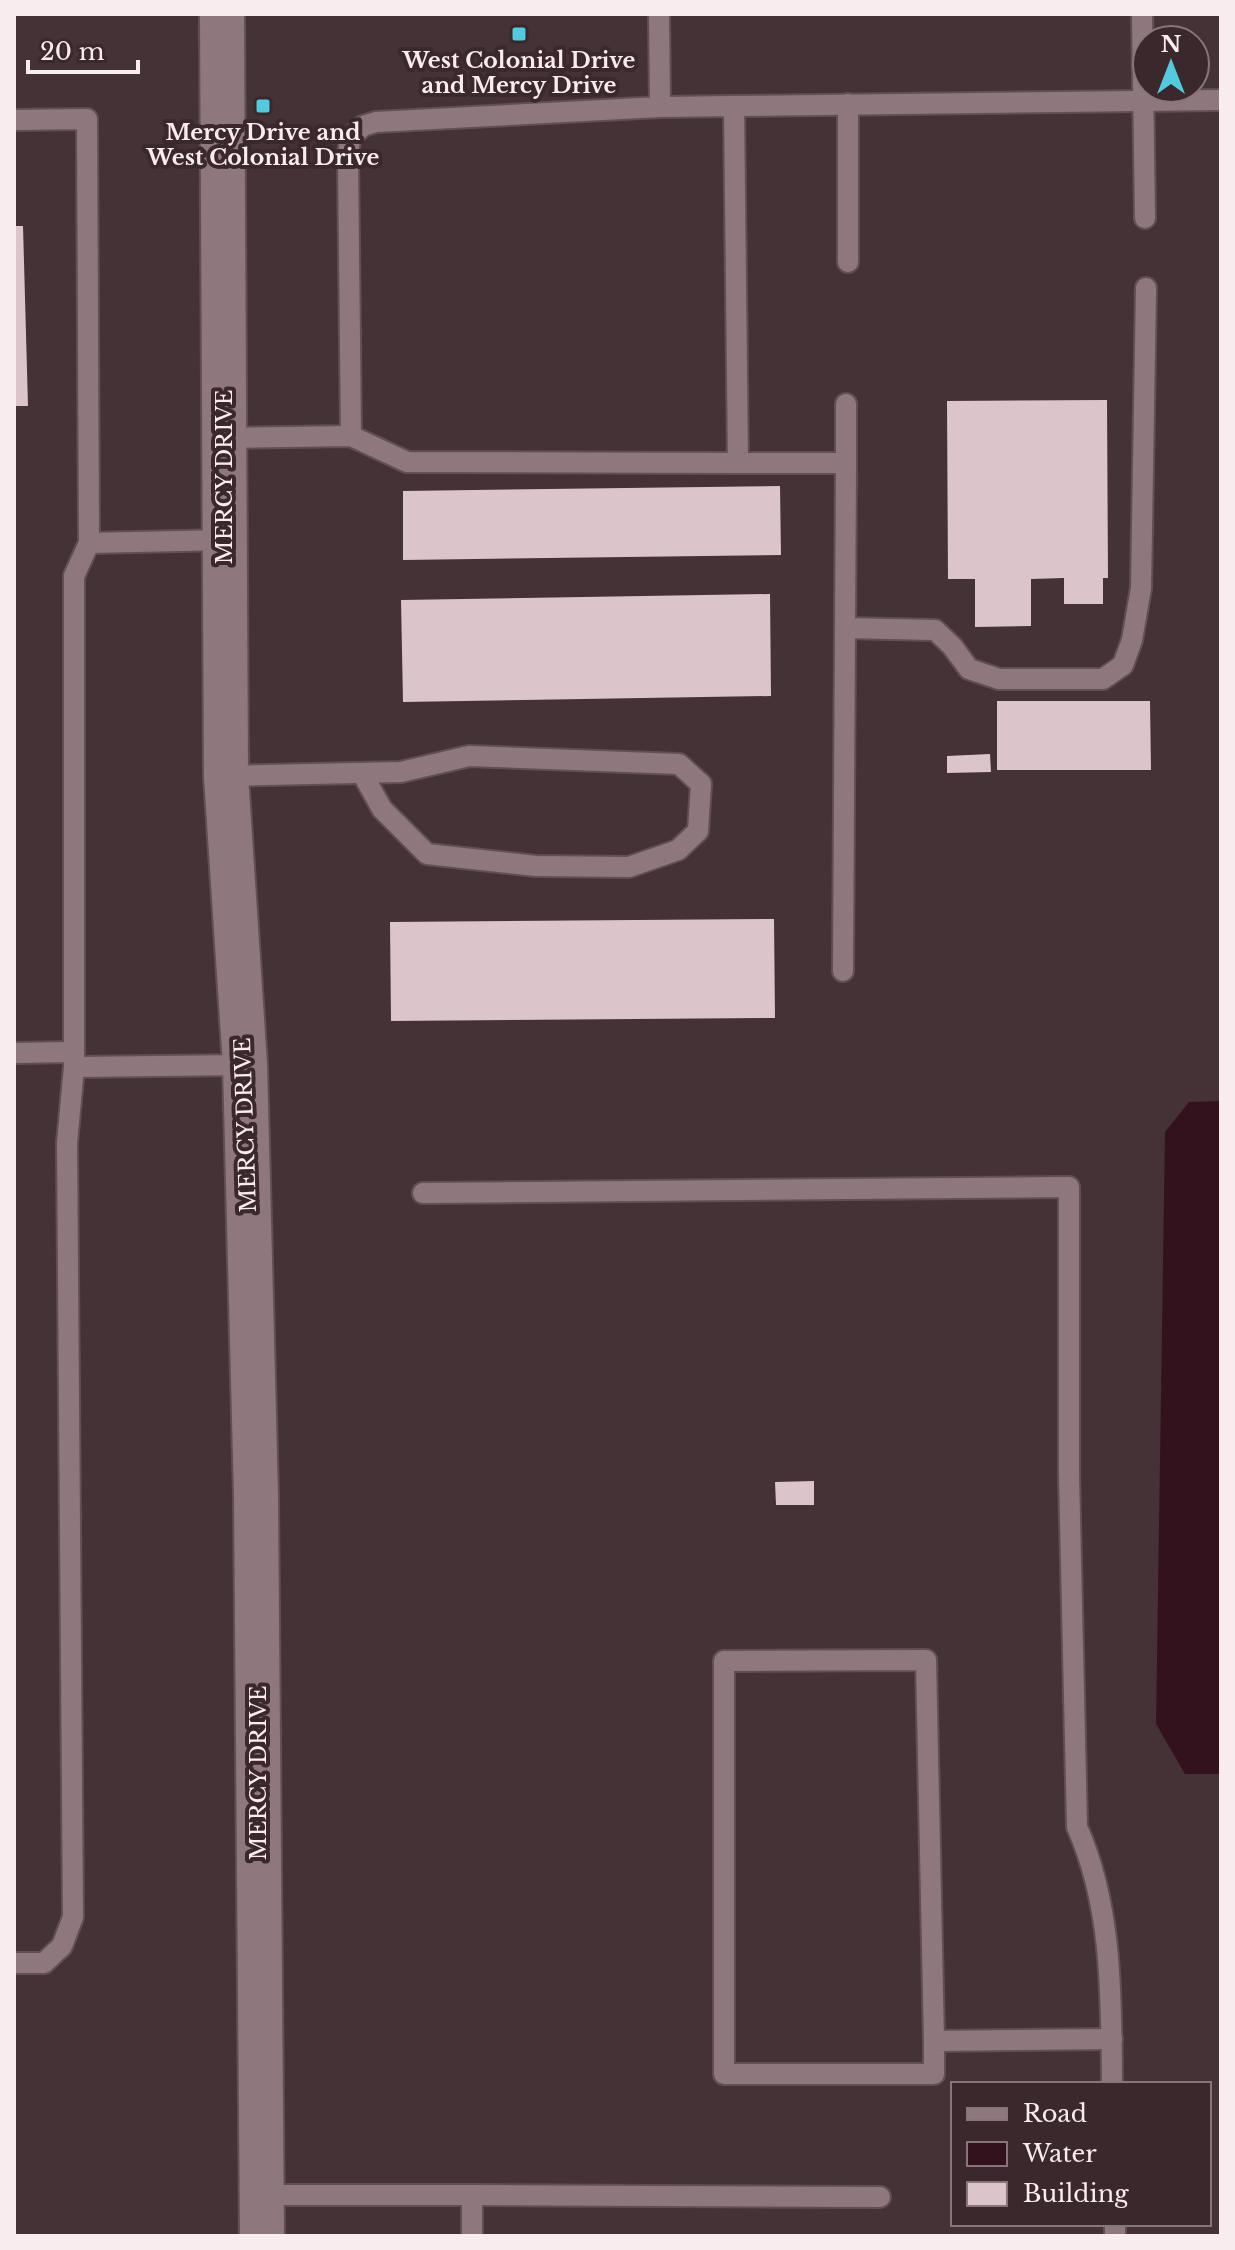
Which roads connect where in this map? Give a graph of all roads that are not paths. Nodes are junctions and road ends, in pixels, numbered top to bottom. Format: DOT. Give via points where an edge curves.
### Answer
graph roads {
  1 [pos="222,14"];
  2 [pos="659,14"];
  3 [pos="1131,100"];
  4 [pos="848,104"];
  5 [pos="1143,104"];
  6 [pos="734,106"];
  7 [pos="660,107"];
  8 [pos="14,120"];
  9 [pos="1145,218"];
  10 [pos="848,262"];
  11 [pos="1146,288"];
  12 [pos="846,404"];
  13 [pos="351,436"];
  14 [pos="224,438"];
  15 [pos="738,463"];
  16 [pos="846,463"];
  17 [pos="225,540"];
  18 [pos="89,543"];
  19 [pos="845,628"];
  20 [pos="362,773"];
  21 [pos="226,776"];
  22 [pos="843,971"];
  23 [pos="14,1053"];
  24 [pos="74,1060"];
  25 [pos="245,1065"];
  26 [pos="423,1193"];
  27 [pos="14,1963"];
  28 [pos="1112,2039"];
  29 [pos="934,2041"];
  30 [pos="1112,2082"];
  31 [pos="472,2195"];
  32 [pos="880,2197"];
  33 [pos="262,2215"];
  34 [pos="472,2236"];
  1 -- 14 [label="street, MERCY DRIVE"];
  2 -- 7 [label="lane"];
  3 -- 4 [label="lane"];
  4 -- 6 [label="lane"];
  4 -- 10 [label="lane"];
  5 -- 9 [label="lane"];
  6 -- 7 [label="lane"];
  6 -- 15 [label="lane"];
  7 -- 13 [label="lane" via="376,122 350,138"];
  8 -- 18 [label="lane" via="87,119"];
  11 -- 19 [label="lane" via="1141,588 1123,665 1103,679 999,679 969,669 935,630"];
  12 -- 16 [label="lane"];
  13 -- 14 [label="lane"];
  13 -- 15 [label="lane" via="407,462"];
  14 -- 17 [label="street, MERCY DRIVE"];
  15 -- 16 [label="lane"];
  16 -- 19 [label="lane"];
  17 -- 18 [label="lane"];
  17 -- 21 [label="street, MERCY DRIVE"];
  18 -- 24 [label="lane" via="74,576"];
  19 -- 22 [label="lane"];
  20 -- 20 [label="lane" via="401,772 469,756 679,764 701,784 698,831 678,850 629,867 536,866 427,854 382,809"];
  20 -- 21 [label="lane"];
  21 -- 25 [label="street, MERCY DRIVE"];
  23 -- 24 [label="lane"];
  24 -- 25 [label="lane"];
  24 -- 27 [label="lane" via="67,1143 73,1917 62,1946 44,1963"];
  25 -- 33 [label="street, MERCY DRIVE" via="256,1496"];
  26 -- 28 [label="lane" via="1069,1187 1077,1827 1091,1857 1111,1962"];
  28 -- 29 [label="lane"];
  28 -- 30 [label="lane"];
  29 -- 29 [label="lane" via="934,2074 724,2074 724,1661 926,1660"];
  31 -- 32 [label="lane"];
  31 -- 33 [label="lane"];
  31 -- 34 [label="lane"];
}
